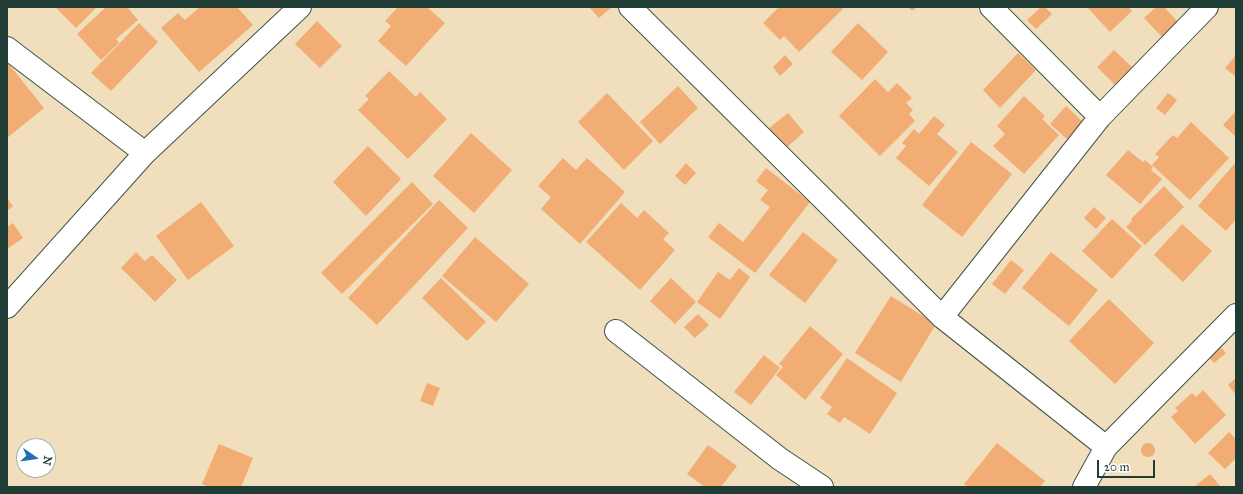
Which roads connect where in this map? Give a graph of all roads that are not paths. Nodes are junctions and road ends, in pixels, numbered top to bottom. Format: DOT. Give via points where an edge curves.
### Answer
graph roads {
  1 [pos="630,7"];
  2 [pos="991,7"];
  3 [pos="1207,7"];
  4 [pos="293,9"];
  5 [pos="7,48"];
  6 [pos="1100,118"];
  7 [pos="145,153"];
  8 [pos="7,307"];
  9 [pos="942,317"];
  10 [pos="1235,320"];
  11 [pos="616,331"];
  12 [pos="1106,447"];
  13 [pos="1088,485"];
  14 [pos="822,487"];
  1 -- 9 [label="street"];
  2 -- 6 [label="street"];
  3 -- 6 [label="street"];
  4 -- 7 [label="street"];
  5 -- 7 [label="street"];
  6 -- 9 [label="street"];
  7 -- 8 [label="street"];
  9 -- 12 [label="street"];
  10 -- 12 [label="street"];
  11 -- 14 [label="street" via="780,459"];
  12 -- 13 [label="street"];
}
